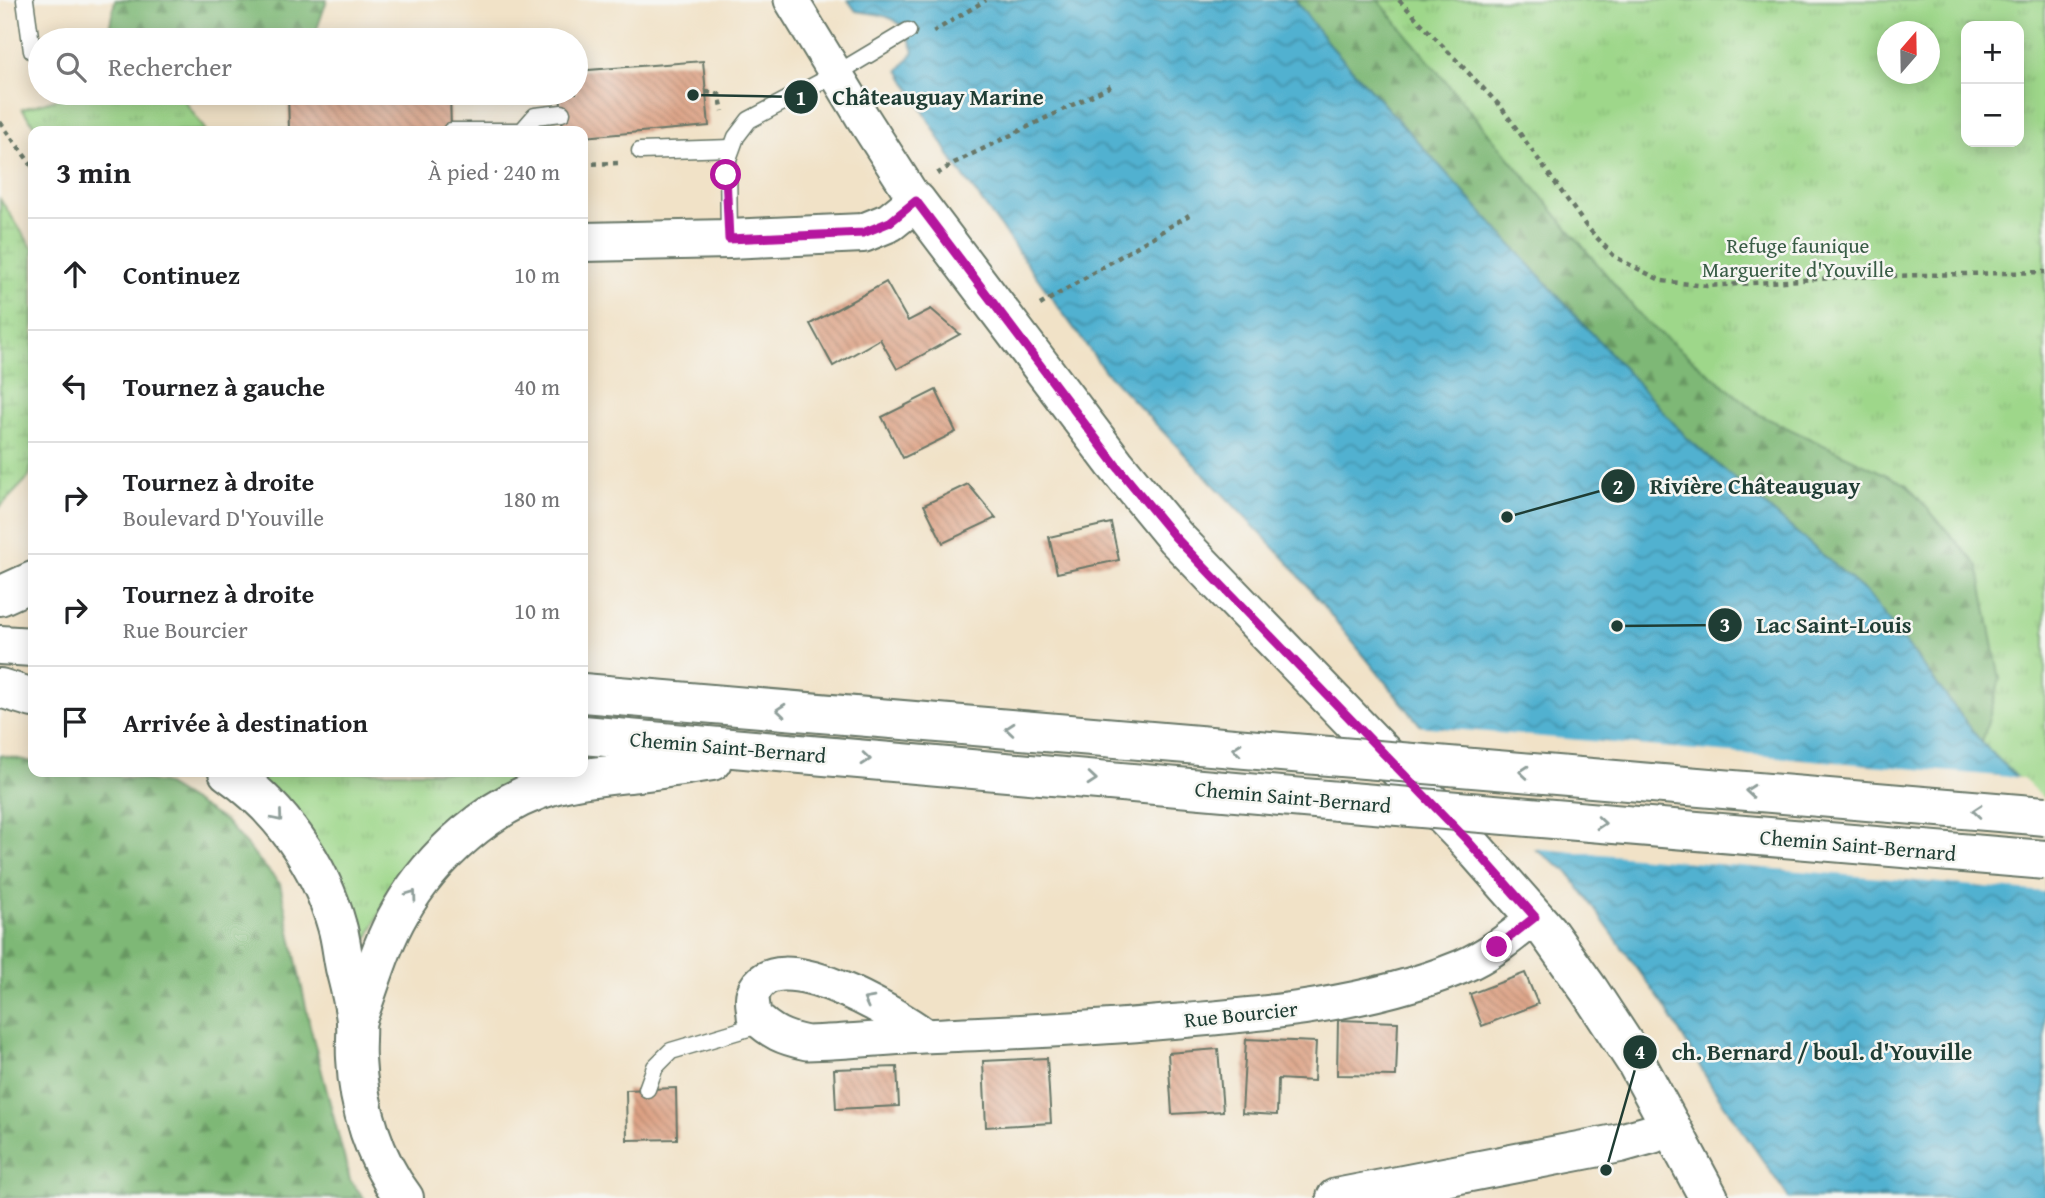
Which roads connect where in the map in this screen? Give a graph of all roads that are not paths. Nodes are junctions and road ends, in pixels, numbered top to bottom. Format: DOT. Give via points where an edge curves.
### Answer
graph roads {
  1 [pos="24,0"];
  2 [pos="792,0"];
  3 [pos="28,28"];
  4 [pos="915,35"];
  5 [pos="836,74"];
  6 [pos="526,126"];
  7 [pos="551,126"];
  8 [pos="731,148"];
  9 [pos="640,151"];
  10 [pos="916,201"];
  11 [pos="729,239"];
  12 [pos="588,242"];
  13 [pos="28,583"];
  14 [pos="0,596"];
  15 [pos="0,645"];
  16 [pos="28,647"];
  17 [pos="0,688"];
  18 [pos="28,690"];
  19 [pos="588,693"];
  20 [pos="28,696"];
  21 [pos="588,735"];
  22 [pos="773,751"];
  23 [pos="234,777"];
  24 [pos="2045,816"];
  25 [pos="2045,860"];
  26 [pos="1535,917"];
  27 [pos="356,1022"];
  28 [pos="762,1024"];
  29 [pos="926,1036"];
  30 [pos="647,1089"];
  31 [pos="1670,1125"];
  32 [pos="404,1198"];
  33 [pos="1336,1198"];
  34 [pos="1709,1198"];
  1 -- 3 [label="lane"];
  2 -- 5 [label="street"];
  4 -- 5 [label="lane"];
  5 -- 8 [label="lane" via="749,120"];
  5 -- 10 [label="street"];
  6 -- 7 [label="lane" via="535,116 556,114"];
  8 -- 9 [label="lane"];
  8 -- 11 [label="lane" via="726,175"];
  10 -- 11 [label="street" via="890,222 863,233"];
  10 -- 26 [label="street" via="1175,537 1457,829"];
  11 -- 12 [label="street"];
  13 -- 14 [label="street"];
  15 -- 16 [label="street"];
  17 -- 18 [label="street"];
  17 -- 20 [label="street"];
  24 -- 19 [label="street, Chemin Saint-Bernard, one-way, bridge"];
  21 -- 22 [label="street, Chemin Saint-Bernard"];
  22 -- 25 [label="street, Chemin Saint-Bernard, one-way, bridge"];
  27 -- 22 [label="street, one-way" via="399,912 445,854 482,820 552,786"];
  23 -- 27 [label="street, one-way" via="275,812 320,881 338,928"];
  26 -- 29 [label="street, Rue Bourcier" via="1497,947 1462,966 1381,992 1330,1002 1257,1014 1123,1026"];
  26 -- 31 [label="street" via="1614,1026"];
  27 -- 32 [label="street" via="356,1059 367,1125"];
  28 -- 29 [label="street, Rue Bourcier" via="779,1035 807,1043"];
  29 -- 28 [label="street, one-way" via="858,995 779,973 762,981 753,995 754,1016"];
  28 -- 30 [label="lane" via="671,1051 655,1067"];
  31 -- 33 [label="street" via="1620,1143"];
  31 -- 34 [label="street"];
}
